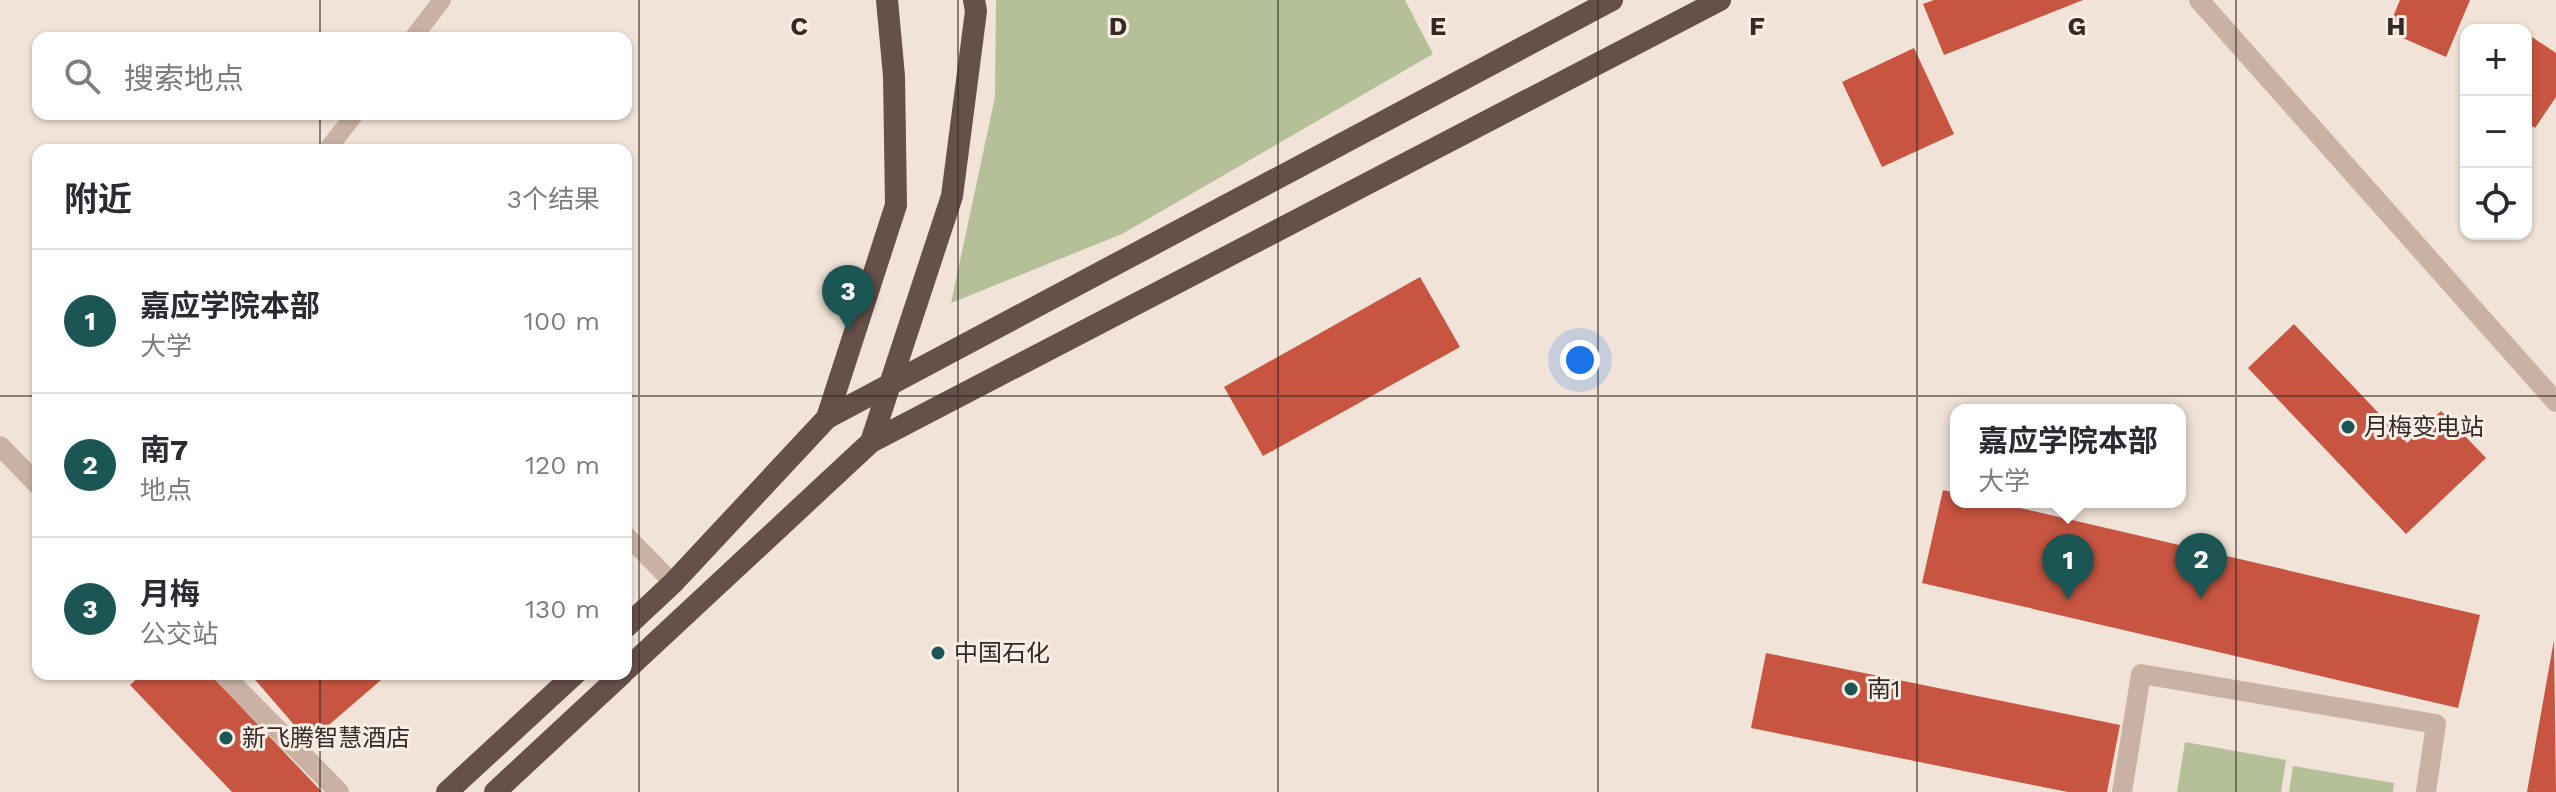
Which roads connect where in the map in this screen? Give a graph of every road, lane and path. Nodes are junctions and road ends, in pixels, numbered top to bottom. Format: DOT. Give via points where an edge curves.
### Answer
graph roads {
  1 [pos="442,0"];
  2 [pos="887,0"];
  3 [pos="974,0"];
  4 [pos="1612,0"];
  5 [pos="1720,0"];
  6 [pos="2199,0"];
  7 [pos="418,32"];
  8 [pos="350,120"];
  9 [pos="332,144"];
  10 [pos="891,385"];
  11 [pos="2556,402"];
  12 [pos="827,418"];
  13 [pos="871,442"];
  14 [pos="0,446"];
  15 [pos="32,479"];
  16 [pos="632,541"];
  17 [pos="673,583"];
  18 [pos="632,621"];
  19 [pos="632,665"];
  20 [pos="229,680"];
  21 [pos="568,680"];
  22 [pos="615,680"];
  23 [pos="339,792"];
  24 [pos="447,792"];
  25 [pos="495,792"];
  26 [pos="2122,792"];
  27 [pos="2426,792"];
  1 -- 7 [label="lane"];
  2 -- 12 [label="highway" via="896,205"];
  3 -- 10 [label="highway" via="952,196"];
  4 -- 10 [label="highway"];
  5 -- 13 [label="highway"];
  6 -- 11 [label="street"];
  8 -- 9 [label="lane"];
  10 -- 12 [label="highway"];
  10 -- 13 [label="highway"];
  12 -- 17 [label="highway"];
  13 -- 19 [label="highway"];
  14 -- 15 [label="street"];
  16 -- 17 [label="lane"];
  17 -- 18 [label="highway"];
  20 -- 23 [label="street"];
  21 -- 24 [label="highway"];
  22 -- 25 [label="highway"];
  26 -- 27 [label="street" via="2141,674 2436,724"];
}
